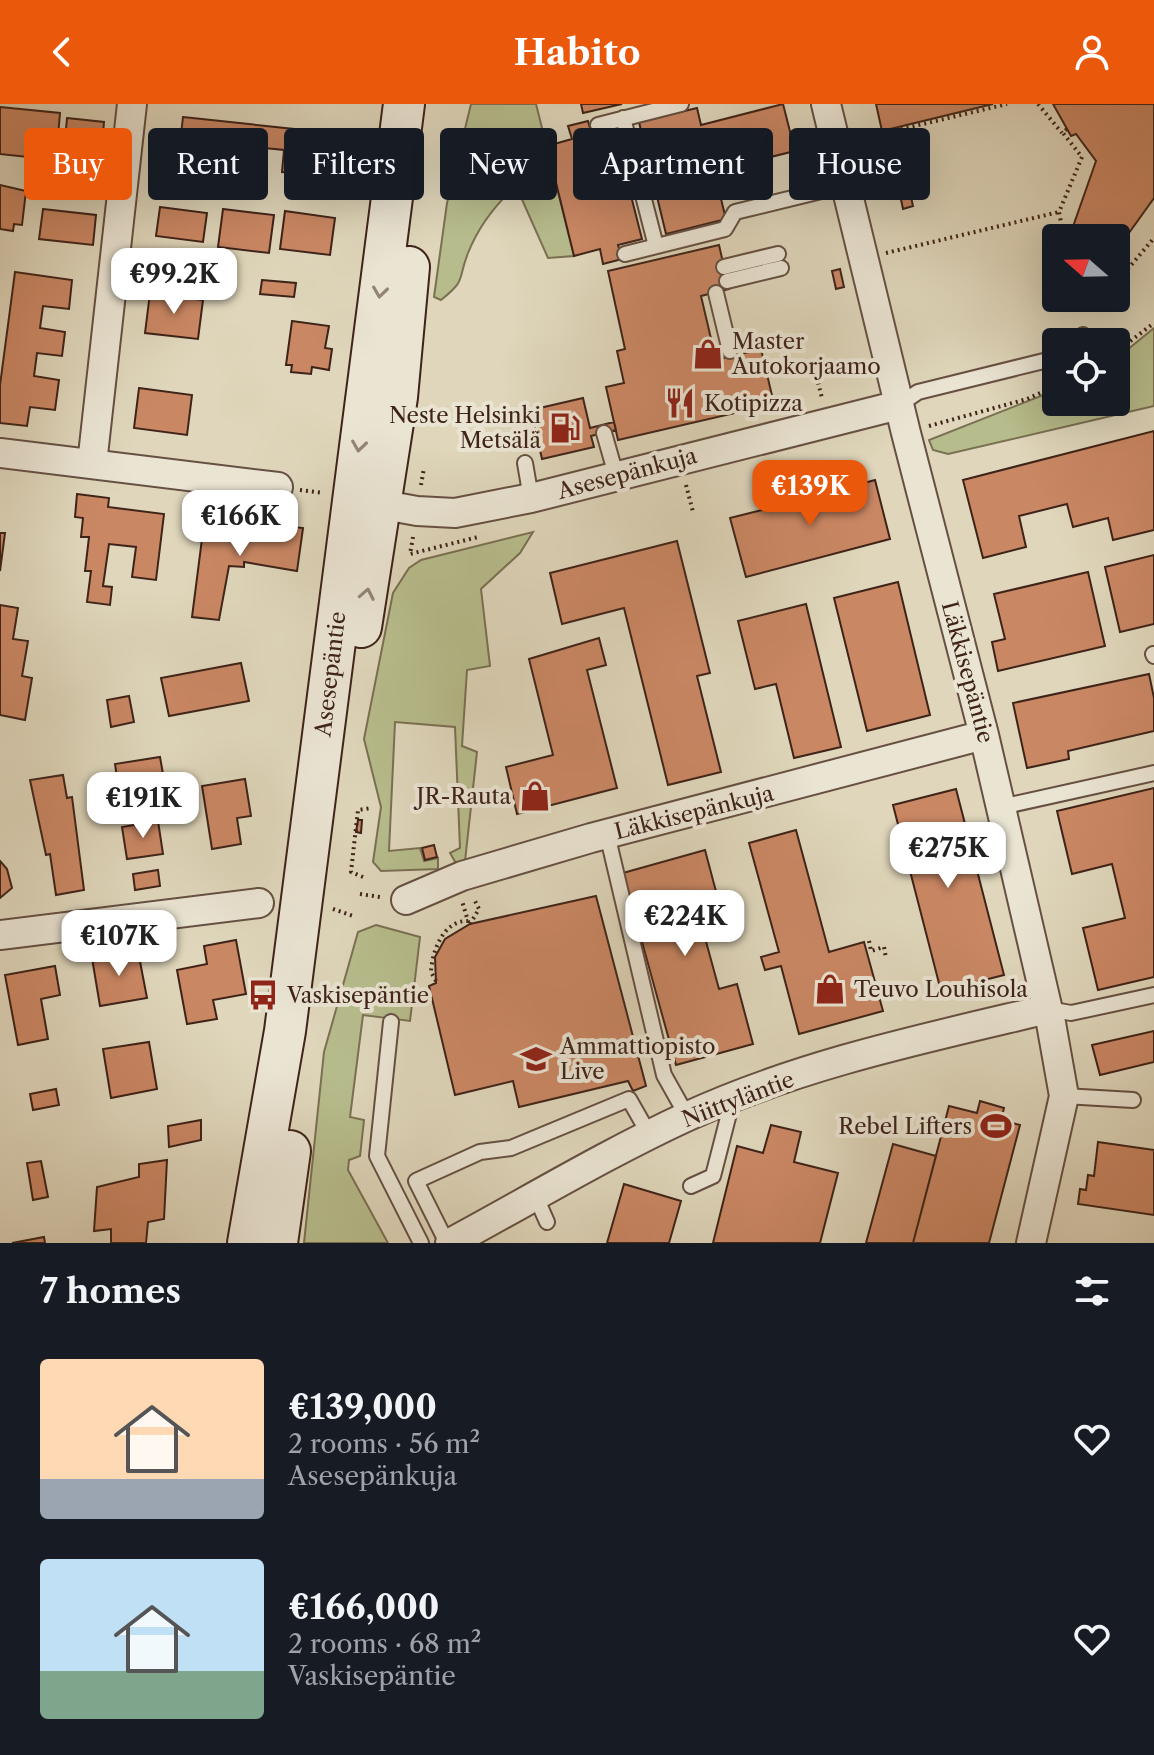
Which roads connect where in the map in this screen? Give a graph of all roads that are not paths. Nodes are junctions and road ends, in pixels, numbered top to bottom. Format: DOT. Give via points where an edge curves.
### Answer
graph roads {
  1 [pos="132,104"];
  2 [pos="404,104"];
  3 [pos="428,104"];
  4 [pos="681,104"];
  5 [pos="826,104"];
  6 [pos="623,118"];
  7 [pos="598,125"];
  8 [pos="832,128"];
  9 [pos="789,199"];
  10 [pos="847,200"];
  11 [pos="656,246"];
  12 [pos="625,254"];
  13 [pos="779,261"];
  14 [pos="726,274"];
  15 [pos="716,293"];
  16 [pos="730,351"];
  17 [pos="1042,361"];
  18 [pos="899,405"];
  19 [pos="604,433"];
  20 [pos="0,453"];
  21 [pos="525,463"];
  22 [pos="92,464"];
  23 [pos="616,475"];
  24 [pos="278,487"];
  25 [pos="531,498"];
  26 [pos="367,502"];
  27 [pos="984,735"];
  28 [pos="1154,773"];
  29 [pos="1001,807"];
  30 [pos="607,834"];
  31 [pos="406,900"];
  32 [pos="259,903"];
  33 [pos="0,935"];
  34 [pos="1154,995"];
  35 [pos="1048,1009"];
  36 [pos="391,1022"];
  37 [pos="1064,1096"];
  38 [pos="733,1098"];
  39 [pos="1133,1100"];
  40 [pos="687,1116"];
  41 [pos="650,1136"];
  42 [pos="691,1186"];
  43 [pos="248,1243"];
  44 [pos="277,1243"];
  45 [pos="421,1243"];
  46 [pos="448,1243"];
  47 [pos="1031,1243"];
  1 -- 22 [label="street"];
  2 -- 26 [label="main road, Asesepäntie, one-way"];
  3 -- 26 [label="main road, Asesepäntie"];
  4 -- 6 [label="lane"];
  5 -- 8 [label="street, Läkkisepäntie"];
  6 -- 7 [label="lane"];
  6 -- 11 [label="lane"];
  9 -- 11 [label="lane" via="735,212 725,229"];
  10 -- 18 [label="street, Läkkisepäntie" via="850,240"];
  11 -- 12 [label="lane"];
  13 -- 14 [label="lane"];
  15 -- 16 [label="lane"];
  17 -- 18 [label="lane" via="918,392"];
  18 -- 23 [label="street, Asesepänkuja"];
  18 -- 27 [label="street, Läkkisepäntie"];
  19 -- 23 [label="lane"];
  20 -- 22 [label="street"];
  21 -- 25 [label="lane"];
  22 -- 24 [label="street"];
  23 -- 25 [label="street, Asesepänkuja"];
  25 -- 26 [label="street, Asesepänkuja" via="455,513"];
  26 -- 43 [label="main road, Asesepäntie"];
  44 -- 26 [label="main road, Asesepäntie, one-way"];
  27 -- 29 [label="street, Läkkisepäntie"];
  27 -- 30 [label="street, Läkkisepänkuja"];
  28 -- 29 [label="lane"];
  29 -- 35 [label="street, Läkkisepäntie"];
  30 -- 31 [label="street, Läkkisepänkuja" via="462,876"];
  30 -- 40 [label="lane" via="664,1075"];
  32 -- 33 [label="street"];
  34 -- 35 [label="lane" via="1071,1013"];
  35 -- 37 [label="street, Läkkisepäntie"];
  35 -- 38 [label="street, Niittyläntie" via="866,1052"];
  36 -- 45 [label="lane" via="377,1156"];
  37 -- 39 [label="lane"];
  37 -- 47 [label="street, Läkkisepäntie"];
  38 -- 40 [label="street, Niittyläntie"];
  38 -- 42 [label="lane" via="713,1176"];
  40 -- 41 [label="street, Niittyläntie"];
  41 -- 46 [label="street, Niittyläntie" via="541,1210"];
  41 -- 46 [label="lane" via="629,1099 511,1148 480,1152 416,1181"];
}
